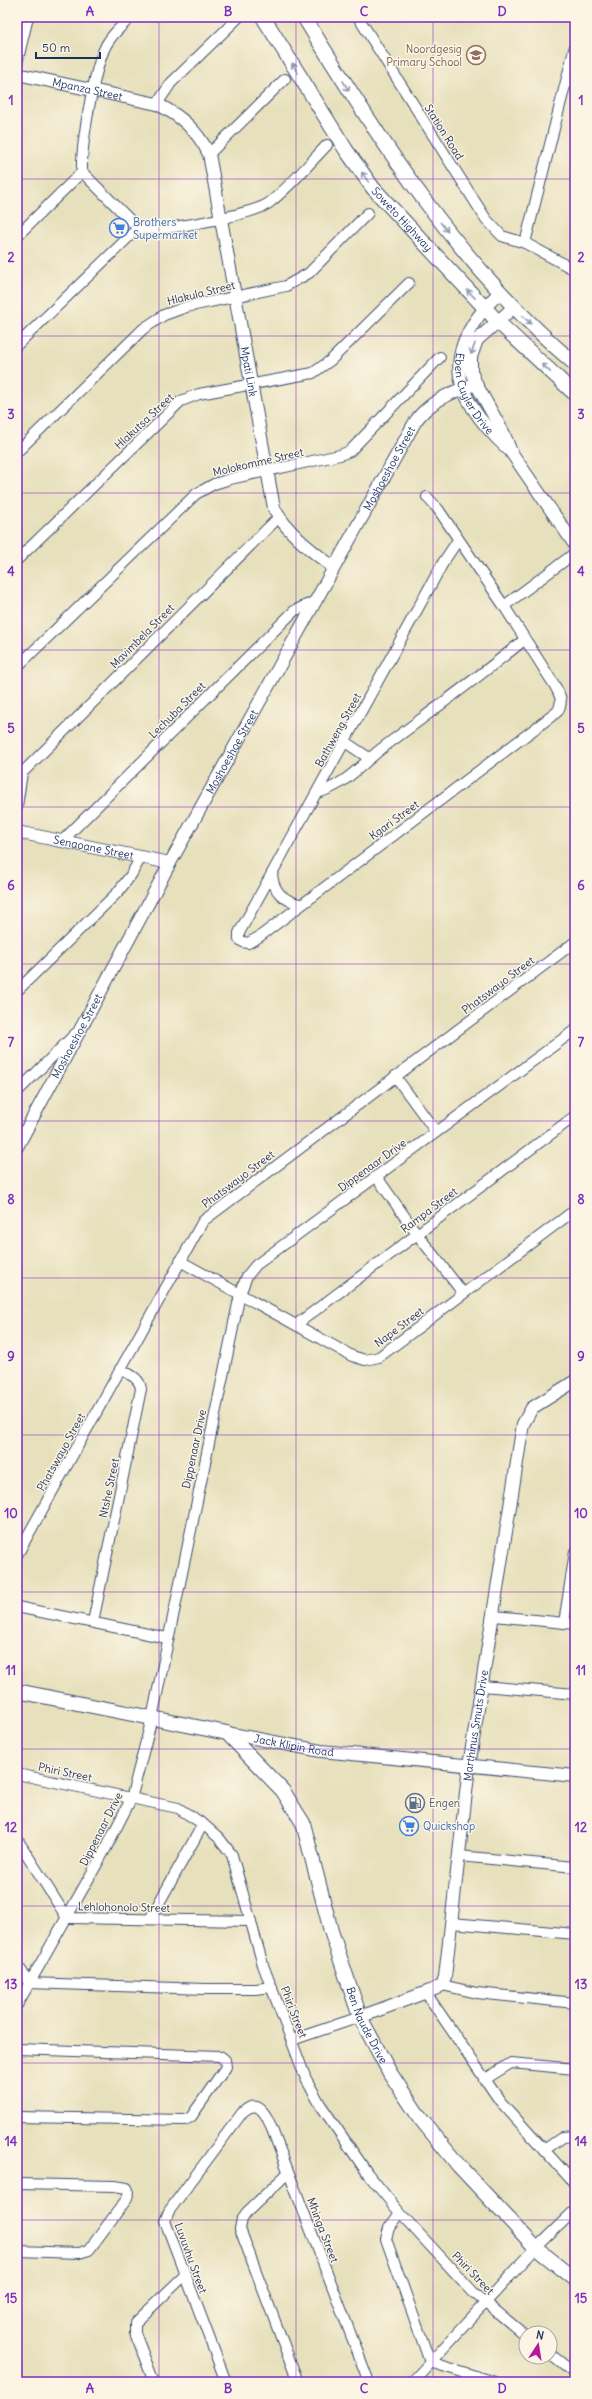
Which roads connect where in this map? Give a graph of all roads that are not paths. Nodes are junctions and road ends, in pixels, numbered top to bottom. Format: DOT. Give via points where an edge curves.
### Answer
graph roads {
  1 [pos="28,17"];
  2 [pos="131,17"];
  3 [pos="239,17"];
  4 [pos="263,17"];
  5 [pos="304,17"];
  6 [pos="358,17"];
  7 [pos="575,46"];
  8 [pos="17,63"];
  9 [pos="17,74"];
  10 [pos="285,79"];
  11 [pos="94,89"];
  12 [pos="158,104"];
  13 [pos="191,126"];
  14 [pos="327,145"];
  15 [pos="209,154"];
  16 [pos="82,172"];
  17 [pos="368,213"];
  18 [pos="221,218"];
  19 [pos="138,228"];
  20 [pos="17,236"];
  21 [pos="525,243"];
  22 [pos="575,270"];
  23 [pos="409,283"];
  24 [pos="500,292"];
  25 [pos="234,297"];
  26 [pos="514,307"];
  27 [pos="483,308"];
  28 [pos="498,322"];
  29 [pos="17,345"];
  30 [pos="440,358"];
  31 [pos="575,364"];
  32 [pos="476,384"];
  33 [pos="251,385"];
  34 [pos="462,388"];
  35 [pos="575,394"];
  36 [pos="17,452"];
  37 [pos="511,452"];
  38 [pos="268,472"];
  39 [pos="427,497"];
  40 [pos="279,517"];
  41 [pos="458,540"];
  42 [pos="575,545"];
  43 [pos="575,553"];
  44 [pos="17,560"];
  45 [pos="333,567"];
  46 [pos="314,602"];
  47 [pos="504,606"];
  48 [pos="524,640"];
  49 [pos="17,667"];
  50 [pos="345,742"];
  51 [pos="369,758"];
  52 [pos="19,770"];
  53 [pos="317,793"];
  54 [pos="17,806"];
  55 [pos="17,832"];
  56 [pos="62,841"];
  57 [pos="141,857"];
  58 [pos="170,863"];
  59 [pos="272,873"];
  60 [pos="300,904"];
  61 [pos="239,933"];
  62 [pos="575,942"];
  63 [pos="17,991"];
  64 [pos="575,1030"];
  65 [pos="78,1031"];
  66 [pos="395,1076"];
  67 [pos="17,1092"];
  68 [pos="575,1116"];
  69 [pos="436,1132"];
  70 [pos="17,1147"];
  71 [pos="376,1176"];
  72 [pos="575,1210"];
  73 [pos="417,1234"];
  74 [pos="180,1261"];
  75 [pos="463,1293"];
  76 [pos="240,1294"];
  77 [pos="297,1324"];
  78 [pos="120,1369"];
  79 [pos="575,1381"];
  80 [pos="17,1555"];
  81 [pos="575,1555"];
  82 [pos="17,1607"];
  83 [pos="494,1616"];
  84 [pos="93,1622"];
  85 [pos="564,1623"];
  86 [pos="575,1624"];
  87 [pos="167,1638"];
  88 [pos="482,1686"];
  89 [pos="17,1690"];
  90 [pos="575,1694"];
  91 [pos="152,1718"];
  92 [pos="227,1733"];
  93 [pos="469,1766"];
  94 [pos="17,1774"];
  95 [pos="575,1776"];
  96 [pos="131,1799"];
  97 [pos="203,1824"];
  98 [pos="17,1839"];
  99 [pos="459,1856"];
  100 [pos="575,1867"];
  101 [pos="67,1918"];
  102 [pos="150,1919"];
  103 [pos="251,1920"];
  104 [pos="452,1923"];
  105 [pos="575,1934"];
  106 [pos="17,1964"];
  107 [pos="29,1983"];
  108 [pos="442,1985"];
  109 [pos="272,1987"];
  110 [pos="426,1993"];
  111 [pos="575,2003"];
  112 [pos="17,2005"];
  113 [pos="360,2016"];
  114 [pos="292,2040"];
  115 [pos="17,2049"];
  116 [pos="575,2069"];
  117 [pos="484,2080"];
  118 [pos="242,2113"];
  119 [pos="17,2117"];
  120 [pos="575,2136"];
  121 [pos="544,2150"];
  122 [pos="288,2173"];
  123 [pos="17,2184"];
  124 [pos="575,2184"];
  125 [pos="575,2210"];
  126 [pos="400,2212"];
  127 [pos="536,2248"];
  128 [pos="17,2251"];
  129 [pos="184,2276"];
  130 [pos="575,2279"];
  131 [pos="485,2303"];
  132 [pos="518,2330"];
  133 [pos="558,2360"];
  134 [pos="430,2362"];
  135 [pos="575,2374"];
  136 [pos="154,2382"];
  137 [pos="226,2382"];
  138 [pos="298,2382"];
  139 [pos="369,2382"];
  140 [pos="412,2382"];
  141 [pos="496,2382"];
  1 -- 8 [label="street"];
  2 -- 11 [label="street" via="107,42"];
  3 -- 12 [label="street" via="172,83"];
  27 -- 4 [label="main road, Soweto Highway, one-way" via="373,188 346,150"];
  5 -- 24 [label="main road, one-way" via="362,112 420,196"];
  6 -- 21 [label="street, Station Road" via="486,219 502,236"];
  7 -- 21 [label="street"];
  9 -- 11 [label="street, Mpanza Street"];
  10 -- 15 [label="street"];
  11 -- 12 [label="street, Mpanza Street"];
  11 -- 16 [label="street" via="83,149"];
  12 -- 13 [label="street, Mpanza Street"];
  13 -- 15 [label="street, Mpati Link"];
  14 -- 18 [label="street" via="268,204"];
  15 -- 18 [label="street, Mpati Link"];
  16 -- 19 [label="street"];
  16 -- 20 [label="street"];
  17 -- 25 [label="street, Hlakula Street" via="298,281"];
  18 -- 19 [label="street" via="151,230"];
  18 -- 25 [label="street, Mpati Link"];
  19 -- 29 [label="street"];
  21 -- 22 [label="street, Station Road"];
  23 -- 33 [label="street, Hlakutsa Street" via="323,367 313,373"];
  24 -- 26 [label="main road"];
  24 -- 27 [label="street, Eben Cuyler Drive"];
  25 -- 33 [label="street, Mpati Link"];
  25 -- 36 [label="street, Hlakula Street" via="186,307 164,315 143,329"];
  26 -- 28 [label="street, Eben Cuyler Drive"];
  26 -- 31 [label="main road, one-way"];
  27 -- 28 [label="main road, Soweto Highway"];
  27 -- 34 [label="street, Eben Cuyler Drive" via="462,341 458,366"];
  28 -- 32 [label="street, Eben Cuyler Drive, one-way" via="481,336 472,351 471,371"];
  35 -- 28 [label="main road, Soweto Highway, one-way"];
  30 -- 38 [label="street, Molokomme Street" via="350,451"];
  32 -- 34 [label="street, Moshoeshoe Street"];
  32 -- 37 [label="street, Eben Cuyler Drive" via="504,434"];
  33 -- 38 [label="street, Mpati Link"];
  33 -- 44 [label="street, Hlakutsa Street" via="199,394 181,401"];
  34 -- 37 [label="street, Eben Cuyler Drive" via="482,420"];
  34 -- 45 [label="street, Moshoeshoe Street" via="430,406 420,415"];
  37 -- 42 [label="street, Eben Cuyler Drive"];
  38 -- 40 [label="street, Mpati Link" via="271,497"];
  38 -- 49 [label="street, Molokomme Street" via="214,484 196,494"];
  39 -- 41 [label="street"];
  40 -- 45 [label="street, Mpati Link" via="300,540"];
  40 -- 52 [label="street, Mavimbela Street"];
  41 -- 47 [label="street"];
  41 -- 50 [label="street, Bathweng Street"];
  43 -- 47 [label="street"];
  45 -- 46 [label="street, Moshoeshoe Street"];
  46 -- 56 [label="street, Lechuba Street" via="294,611"];
  46 -- 58 [label="street, Moshoeshoe Street"];
  47 -- 48 [label="street"];
  48 -- 51 [label="street"];
  48 -- 60 [label="street, Kgari Street" via="555,686 561,701 558,712"];
  50 -- 51 [label="street"];
  50 -- 53 [label="street, Bathweng Street"];
  51 -- 53 [label="street" via="345,781 330,790"];
  52 -- 54 [label="street"];
  53 -- 59 [label="street, Bathweng Street"];
  55 -- 56 [label="street, Senaoane Street"];
  56 -- 57 [label="street, Senaoane Street"];
  57 -- 58 [label="street, Senaoane Street"];
  57 -- 63 [label="street" via="118,892"];
  58 -- 65 [label="street, Moshoeshoe Street" via="138,926"];
  59 -- 60 [label="street" via="278,894 288,901"];
  59 -- 61 [label="street, Bathweng Street"];
  60 -- 61 [label="street, Kgari Street" via="248,943 241,941"];
  62 -- 66 [label="street, Phatswayo Street"];
  64 -- 69 [label="street, Dippenaar Drive"];
  65 -- 67 [label="street"];
  65 -- 70 [label="street, Moshoeshoe Street"];
  66 -- 69 [label="street"];
  66 -- 74 [label="street, Phatswayo Street" via="210,1215 196,1231"];
  68 -- 73 [label="street, Rampa Street"];
  69 -- 71 [label="street, Dippenaar Drive"];
  71 -- 73 [label="street"];
  71 -- 76 [label="street, Dippenaar Drive" via="256,1265 247,1276"];
  72 -- 75 [label="street, Nape Street"];
  73 -- 75 [label="street"];
  73 -- 77 [label="street, Rampa Street"];
  74 -- 76 [label="street, Nape Street"];
  74 -- 78 [label="street, Phatswayo Street"];
  75 -- 77 [label="street, Nape Street" via="379,1357 370,1360 352,1356"];
  76 -- 77 [label="street, Nape Street"];
  76 -- 87 [label="street, Dippenaar Drive"];
  78 -- 80 [label="street, Phatswayo Street"];
  78 -- 84 [label="street, Ntshe Street" via="136,1378 141,1384 141,1389"];
  79 -- 83 [label="street, Marthinus Smuts Drive" via="532,1408 523,1424"];
  81 -- 85 [label="street"];
  82 -- 84 [label="street"];
  83 -- 85 [label="street"];
  83 -- 88 [label="street, Marthinus Smuts Drive"];
  84 -- 87 [label="street"];
  85 -- 86 [label="street"];
  87 -- 91 [label="street, Dippenaar Drive"];
  88 -- 90 [label="street"];
  88 -- 93 [label="street, Marthinus Smuts Drive"];
  89 -- 91 [label="main road, Jack Klipin Road"];
  91 -- 92 [label="main road, Jack Klipin Road"];
  91 -- 96 [label="street, Dippenaar Drive"];
  92 -- 93 [label="street, Jack Klipin Road" via="321,1751"];
  92 -- 113 [label="main road, Ben Naude Drive" via="283,1791 303,1823 331,1931"];
  93 -- 95 [label="street, Jack Klipin Road"];
  93 -- 99 [label="street, Marthinus Smuts Drive"];
  94 -- 96 [label="street, Phiri Street"];
  96 -- 97 [label="street, Phiri Street" via="178,1808"];
  96 -- 101 [label="street, Dippenaar Drive"];
  97 -- 102 [label="street"];
  97 -- 103 [label="street, Phiri Street" via="219,1838 232,1855"];
  98 -- 101 [label="street, Lehlohonolo Street"];
  99 -- 100 [label="street"];
  99 -- 104 [label="street, Marthinus Smuts Drive"];
  101 -- 102 [label="street, Lehlohonolo Street"];
  101 -- 107 [label="street, Dippenaar Drive"];
  102 -- 103 [label="street, Lehlohonolo Street"];
  103 -- 109 [label="street, Phiri Street"];
  104 -- 105 [label="street"];
  104 -- 108 [label="street, Marthinus Smuts Drive" via="448,1964"];
  106 -- 107 [label="street"];
  107 -- 109 [label="street" via="205,1989"];
  107 -- 112 [label="street, Dippenaar Drive"];
  108 -- 110 [label="street"];
  108 -- 111 [label="street" via="477,1993"];
  109 -- 114 [label="street, Phiri Street"];
  110 -- 113 [label="street"];
  110 -- 117 [label="street"];
  113 -- 114 [label="street"];
  113 -- 127 [label="main road, Ben Naude Drive" via="390,2073 420,2118 460,2166"];
  114 -- 126 [label="street, Phiri Street" via="306,2079 320,2104 368,2174"];
  115 -- 119 [label="street" via="220,2056 226,2063 224,2073 192,2117 185,2120"];
  116 -- 117 [label="street" via="511,2064"];
  117 -- 121 [label="street"];
  118 -- 122 [label="street, Mhinga Street" via="248,2107 255,2106 265,2112"];
  118 -- 129 [label="street, Luvuvhu Street" via="166,2216 166,2226"];
  120 -- 121 [label="street" via="563,2137"];
  121 -- 124 [label="street"];
  122 -- 138 [label="street" via="247,2212 240,2229"];
  122 -- 139 [label="street, Mhinga Street"];
  123 -- 128 [label="street" via="123,2187 129,2192 126,2200 89,2250 80,2253"];
  125 -- 127 [label="street"];
  126 -- 131 [label="street, Phiri Street"];
  126 -- 134 [label="street" via="387,2231 386,2239"];
  127 -- 130 [label="main road, Ben Naude Drive"];
  127 -- 131 [label="street"];
  129 -- 136 [label="street" via="135,2323 135,2333"];
  129 -- 137 [label="street, Luvuvhu Street"];
  131 -- 132 [label="street, Phiri Street"];
  131 -- 134 [label="street"];
  133 -- 135 [label="street"];
  134 -- 140 [label="street"];
  134 -- 141 [label="street"];
}
